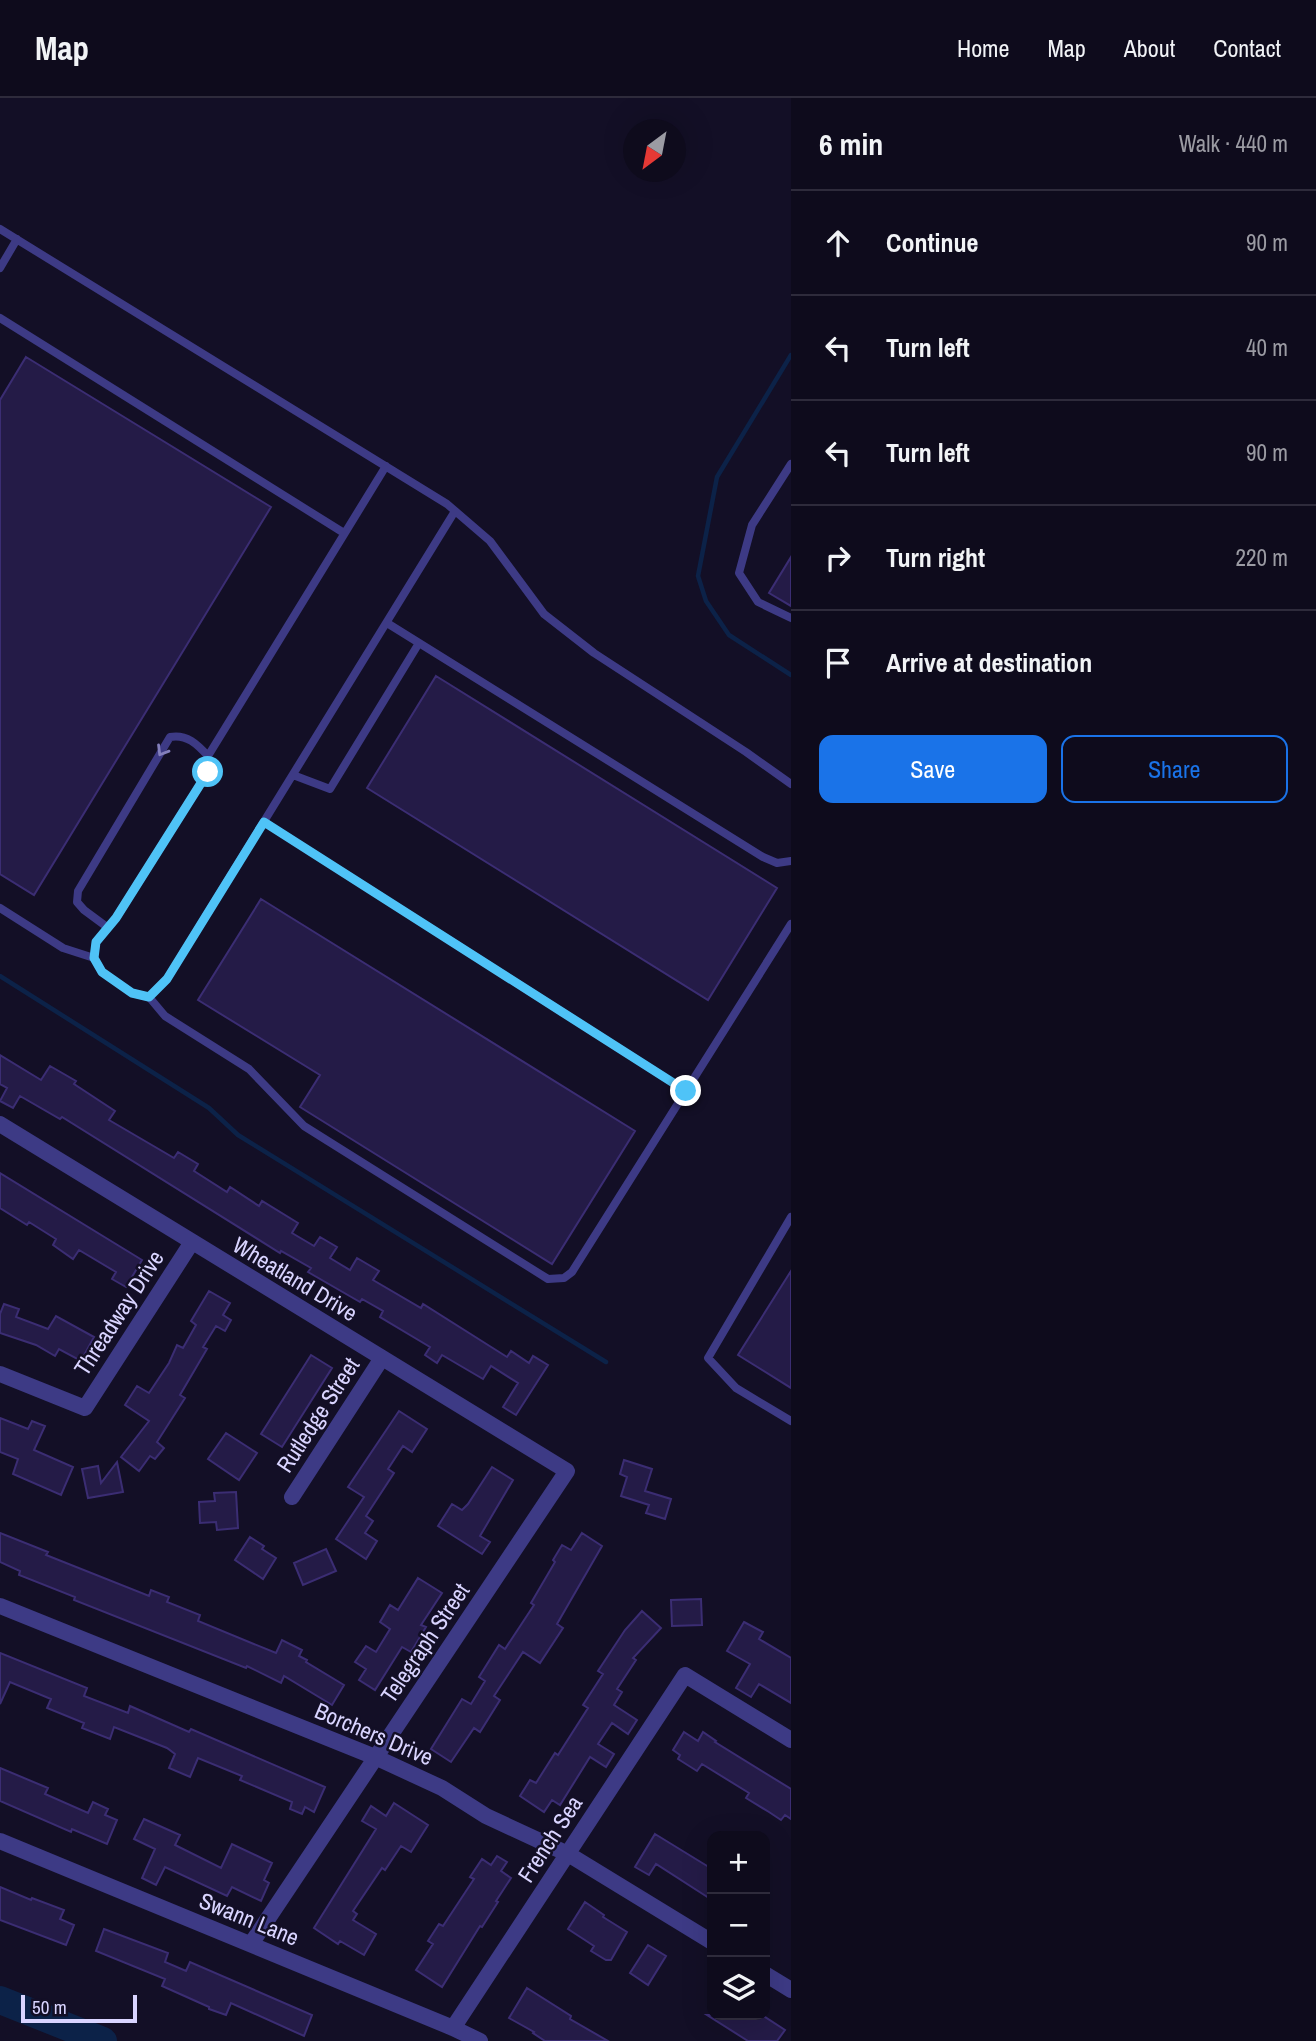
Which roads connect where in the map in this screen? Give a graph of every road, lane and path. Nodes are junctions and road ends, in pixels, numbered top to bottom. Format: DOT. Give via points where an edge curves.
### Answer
graph roads {
  1 [pos="0,229"];
  2 [pos="17,239"];
  3 [pos="0,268"];
  4 [pos="0,318"];
  5 [pos="791,464"];
  6 [pos="386,466"];
  7 [pos="455,512"];
  8 [pos="344,533"];
  9 [pos="791,618"];
  10 [pos="387,623"];
  11 [pos="419,643"];
  12 [pos="208,756"];
  13 [pos="293,775"];
  14 [pos="791,785"];
  15 [pos="264,822"];
  16 [pos="791,861"];
  17 [pos="0,908"];
  18 [pos="791,924"];
  19 [pos="107,927"];
  20 [pos="94,958"];
  21 [pos="149,997"];
  22 [pos="686,1091"];
  23 [pos="0,1124"];
  24 [pos="791,1217"];
  25 [pos="192,1242"];
  26 [pos="382,1358"];
  27 [pos="0,1374"];
  28 [pos="791,1421"];
  29 [pos="567,1471"];
  30 [pos="292,1497"];
  31 [pos="0,1606"];
  32 [pos="791,1740"];
  33 [pos="375,1757"];
  34 [pos="0,1841"];
  35 [pos="568,1854"];
  36 [pos="707,1939"];
  37 [pos="251,1944"];
  38 [pos="770,1977"];
  39 [pos="791,1990"];
  40 [pos="453,2028"];
  41 [pos="481,2041"];
  1 -- 2 [label="lane"];
  2 -- 3 [label="lane"];
  2 -- 6 [label="lane"];
  4 -- 8 [label="lane"];
  5 -- 9 [label="lane" via="752,525 739,573 758,602"];
  6 -- 7 [label="lane"];
  6 -- 8 [label="lane"];
  7 -- 10 [label="lane"];
  7 -- 14 [label="lane" via="490,541 544,614 594,653"];
  8 -- 12 [label="lane"];
  10 -- 11 [label="lane"];
  10 -- 13 [label="lane"];
  11 -- 13 [label="lane" via="330,789"];
  11 -- 16 [label="lane" via="763,857 777,863"];
  12 -- 19 [label="lane" via="208,772"];
  12 -- 19 [label="lane, one-way" via="181,735 170,737 85,879 77,902"];
  13 -- 15 [label="lane"];
  15 -- 21 [label="lane" via="167,979"];
  15 -- 22 [label="lane"];
  17 -- 20 [label="lane" via="63,948"];
  18 -- 22 [label="lane"];
  19 -- 20 [label="lane" via="96,942"];
  20 -- 21 [label="lane" via="116,984"];
  21 -- 22 [label="lane" via="164,1016 249,1069 304,1126 548,1279 564,1278 572,1272"];
  23 -- 25 [label="street, Wheatland Drive"];
  24 -- 28 [label="lane" via="708,1358 736,1388"];
  25 -- 26 [label="street, Wheatland Drive"];
  25 -- 27 [label="street, Threadway Drive" via="85,1408"];
  26 -- 29 [label="street, Wheatland Drive"];
  26 -- 30 [label="street, Rutledge Street"];
  29 -- 33 [label="street, Telegraph Street"];
  31 -- 33 [label="street, Borchers Drive"];
  32 -- 35 [label="street, French Sea" via="685,1675"];
  33 -- 35 [label="street, Borchers Drive" via="442,1788 512,1830"];
  33 -- 37 [label="street, Telegraph Street"];
  34 -- 37 [label="street, Swann Lane"];
  35 -- 36 [label="street, Borchers Drive"];
  35 -- 40 [label="street, French Sea"];
  37 -- 40 [label="street, Swann Lane"];
  38 -- 39 [label="street"];
  40 -- 41 [label="street, Swann Lane"];
}
